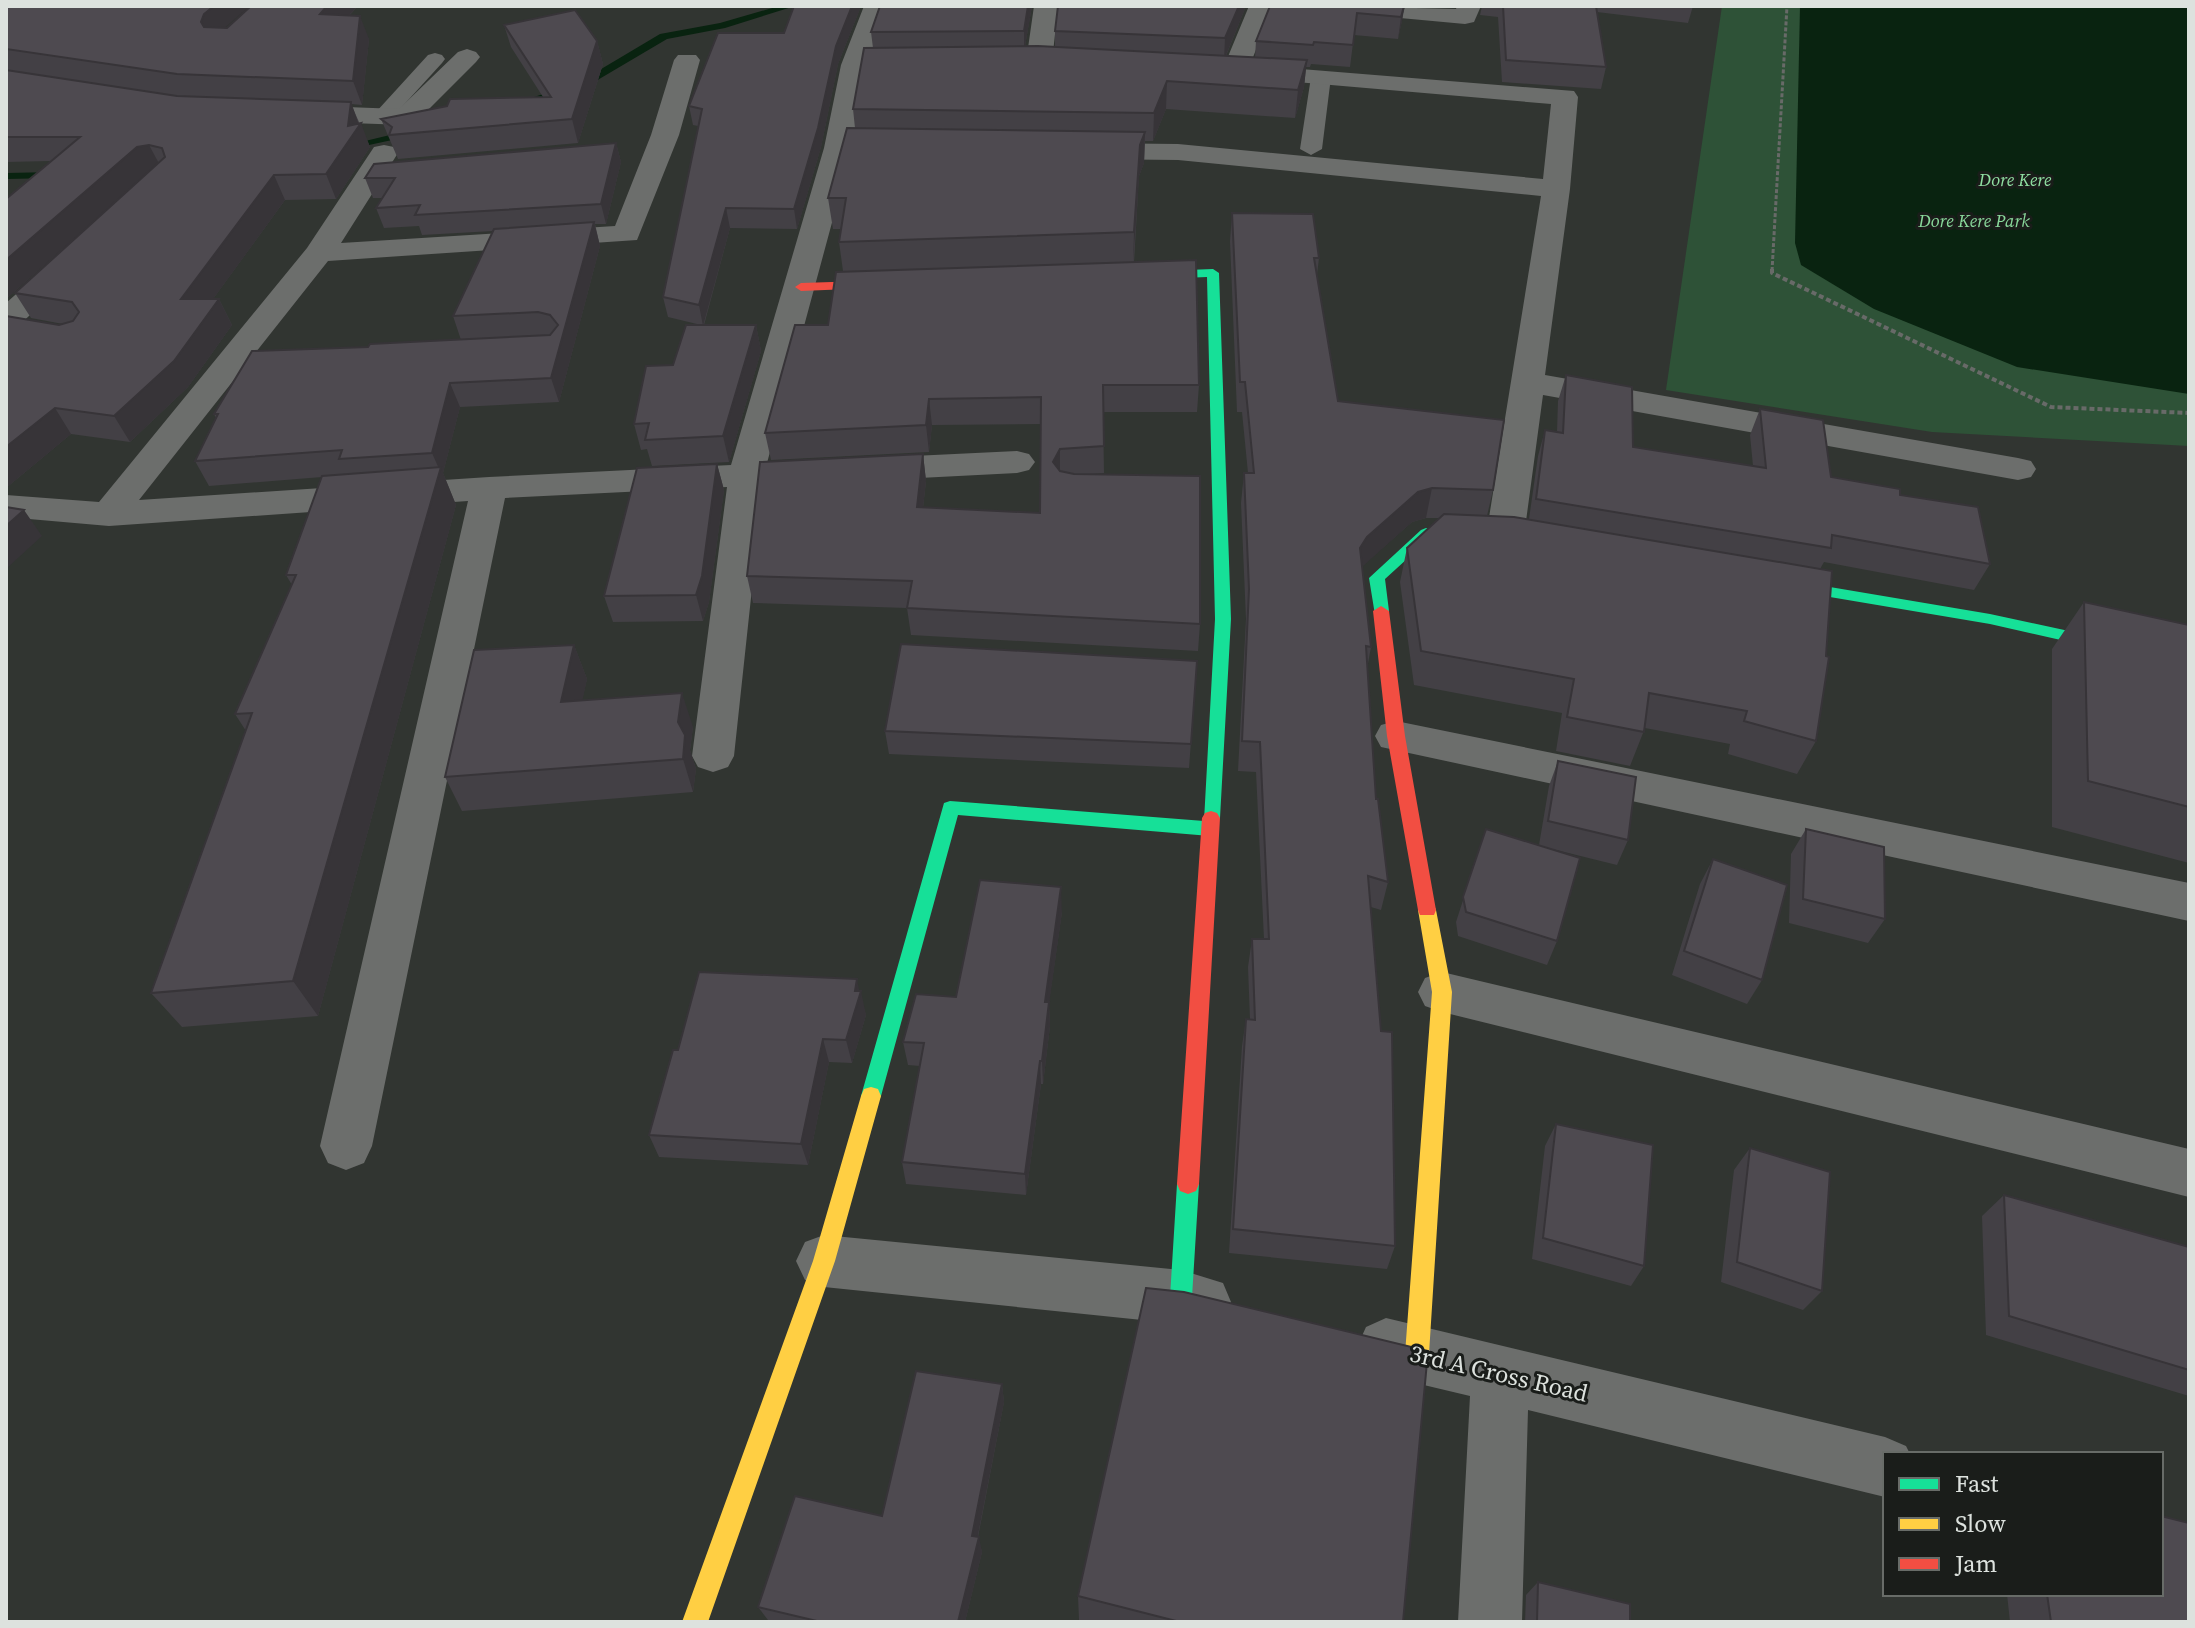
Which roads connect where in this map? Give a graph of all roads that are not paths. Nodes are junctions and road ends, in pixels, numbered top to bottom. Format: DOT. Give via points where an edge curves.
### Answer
graph roads {
  1 [pos="1046,6"];
  2 [pos="1261,6"];
  3 [pos="1346,6"];
  4 [pos="1469,6"];
  5 [pos="873,11"];
  6 [pos="467,57"];
  7 [pos="435,59"];
  8 [pos="687,60"];
  9 [pos="1039,62"];
  10 [pos="1008,63"];
  11 [pos="1069,63"];
  12 [pos="854,65"];
  13 [pos="885,65"];
  14 [pos="1205,69"];
  15 [pos="1235,71"];
  16 [pos="1321,77"];
  17 [pos="263,112"];
  18 [pos="383,116"];
  19 [pos="660,147"];
  20 [pos="838,148"];
  21 [pos="931,149"];
  22 [pos="1311,149"];
  23 [pos="630,150"];
  24 [pos="1055,150"];
  25 [pos="385,166"];
  26 [pos="1556,189"];
  27 [pos="83,250"];
  28 [pos="319,253"];
  29 [pos="1118,276"];
  30 [pos="912,283"];
  31 [pos="801,287"];
  32 [pos="15,326"];
  33 [pos="277,362"];
  34 [pos="229,364"];
  35 [pos="1527,382"];
  36 [pos="1017,462"];
  37 [pos="2018,469"];
  38 [pos="746,476"];
  39 [pos="489,488"];
  40 [pos="6,506"];
  41 [pos="109,514"];
  42 [pos="1497,536"];
  43 [pos="1755,579"];
  44 [pos="2189,663"];
  45 [pos="1396,736"];
  46 [pos="713,756"];
  47 [pos="1210,829"];
  48 [pos="2189,902"];
  49 [pos="1442,992"];
  50 [pos="346,1146"];
  51 [pos="2189,1173"];
  52 [pos="824,1261"];
  53 [pos="1181,1297"];
  54 [pos="1254,1315"];
  55 [pos="1343,1336"];
  56 [pos="1417,1354"];
  57 [pos="1500,1373"];
  58 [pos="1883,1467"];
  59 [pos="695,1622"];
  60 [pos="1490,1622"];
  1 -- 9 [label="street"];
  2 -- 15 [label="street"];
  3 -- 4 [label="street" via="1465,17"];
  5 -- 12 [label="street"];
  6 -- 18 [label="street" via="406,117"];
  7 -- 18 [label="lane"];
  8 -- 19 [label="street"];
  9 -- 10 [label="street"];
  9 -- 11 [label="street"];
  12 -- 13 [label="street"];
  12 -- 20 [label="street"];
  14 -- 15 [label="street"];
  15 -- 16 [label="street"];
  16 -- 22 [label="lane"];
  16 -- 26 [label="street" via="1565,97"];
  17 -- 18 [label="street"];
  19 -- 23 [label="street"];
  19 -- 28 [label="street" via="627,234"];
  20 -- 21 [label="street"];
  20 -- 31 [label="street"];
  24 -- 26 [label="street" via="1178,152"];
  25 -- 28 [label="street"];
  26 -- 35 [label="street"];
  27 -- 32 [label="street"];
  28 -- 34 [label="street"];
  29 -- 47 [label="street" via="1213,273 1205,489 1223,619 1205,669"];
  30 -- 31 [label="street"];
  31 -- 38 [label="street"];
  33 -- 34 [label="street"];
  34 -- 41 [label="street"];
  35 -- 37 [label="street"];
  35 -- 42 [label="street"];
  36 -- 38 [label="street"];
  38 -- 39 [label="street"];
  38 -- 46 [label="street"];
  39 -- 41 [label="street"];
  39 -- 50 [label="street"];
  40 -- 41 [label="street"];
  42 -- 45 [label="street" via="1426,533 1377,578"];
  43 -- 44 [label="street" via="1990,619"];
  45 -- 48 [label="street"];
  45 -- 49 [label="street"];
  47 -- 52 [label="street" via="950,808"];
  47 -- 53 [label="street"];
  49 -- 51 [label="street"];
  49 -- 56 [label="street"];
  52 -- 53 [label="street"];
  52 -- 59 [label="street"];
  53 -- 54 [label="street"];
  55 -- 56 [label="street, 3rd A Cross Road"];
  56 -- 57 [label="street, 3rd A Cross Road"];
  57 -- 58 [label="street, 3rd A Cross Road"];
  57 -- 60 [label="street"];
}
